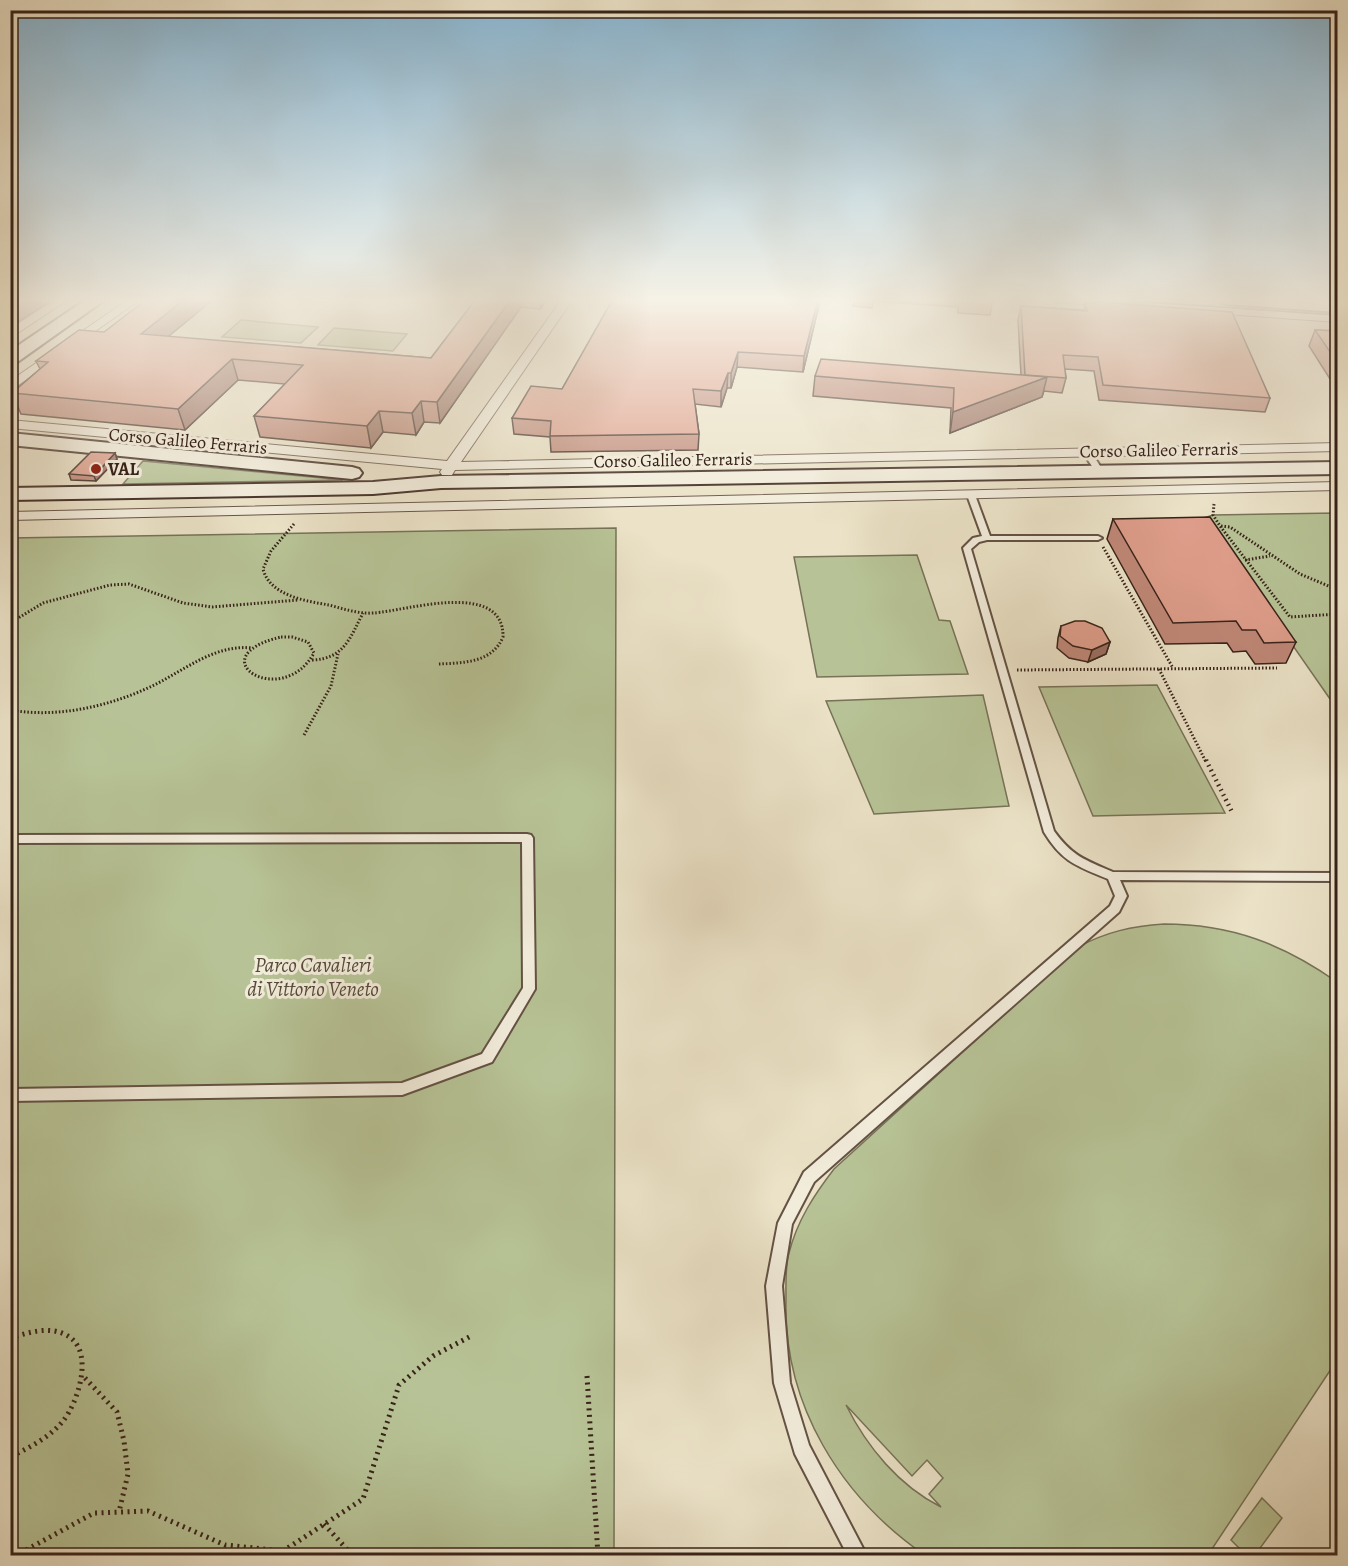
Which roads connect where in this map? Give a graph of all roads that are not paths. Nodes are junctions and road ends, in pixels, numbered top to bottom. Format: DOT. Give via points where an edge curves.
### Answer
graph roads {
  1 [pos="31,372"];
  2 [pos="516,372"];
  3 [pos="10,387"];
  4 [pos="10,424"];
  5 [pos="10,439"];
  6 [pos="1338,447"];
  7 [pos="1086,451"];
  8 [pos="726,468"];
  9 [pos="1338,468"];
  10 [pos="1100,472"];
  11 [pos="446,474"];
  12 [pos="1338,486"];
  13 [pos="10,494"];
  14 [pos="971,495"];
  15 [pos="10,516"];
  16 [pos="987,538"];
  17 [pos="1098,538"];
  18 [pos="10,839"];
  19 [pos="1112,876"];
  20 [pos="1338,877"];
  21 [pos="10,1095"];
  22 [pos="858,1556"];
  1 -- 3 [label="street"];
  2 -- 11 [label="street"];
  4 -- 11 [label="street, Corso Galileo Ferraris"];
  5 -- 11 [label="main road, Corso Galileo Ferraris"];
  6 -- 7 [label="street, Corso Galileo Ferraris"];
  7 -- 8 [label="street, Corso Galileo Ferraris"];
  7 -- 10 [label="lane"];
  8 -- 10 [label="main road, Corso Galileo Ferraris"];
  8 -- 11 [label="main road, Corso Galileo Ferraris"];
  9 -- 10 [label="main road, Corso Galileo Ferraris"];
  11 -- 13 [label="main road, Corso Galileo Ferraris" via="373,488"];
  12 -- 14 [label="street, Corso Galileo Ferraris"];
  14 -- 15 [label="street, Corso Galileo Ferraris"];
  14 -- 16 [label="lane"];
  16 -- 17 [label="lane"];
  16 -- 19 [label="lane" via="976,540 967,548 1049,832 1060,849 1076,861"];
  18 -- 21 [label="lane" via="527,838 529,989 487,1058 402,1089"];
  19 -- 20 [label="lane"];
  19 -- 22 [label="lane" via="1121,896 1115,909 809,1177 785,1223 774,1286 782,1383 801,1448"];
}
